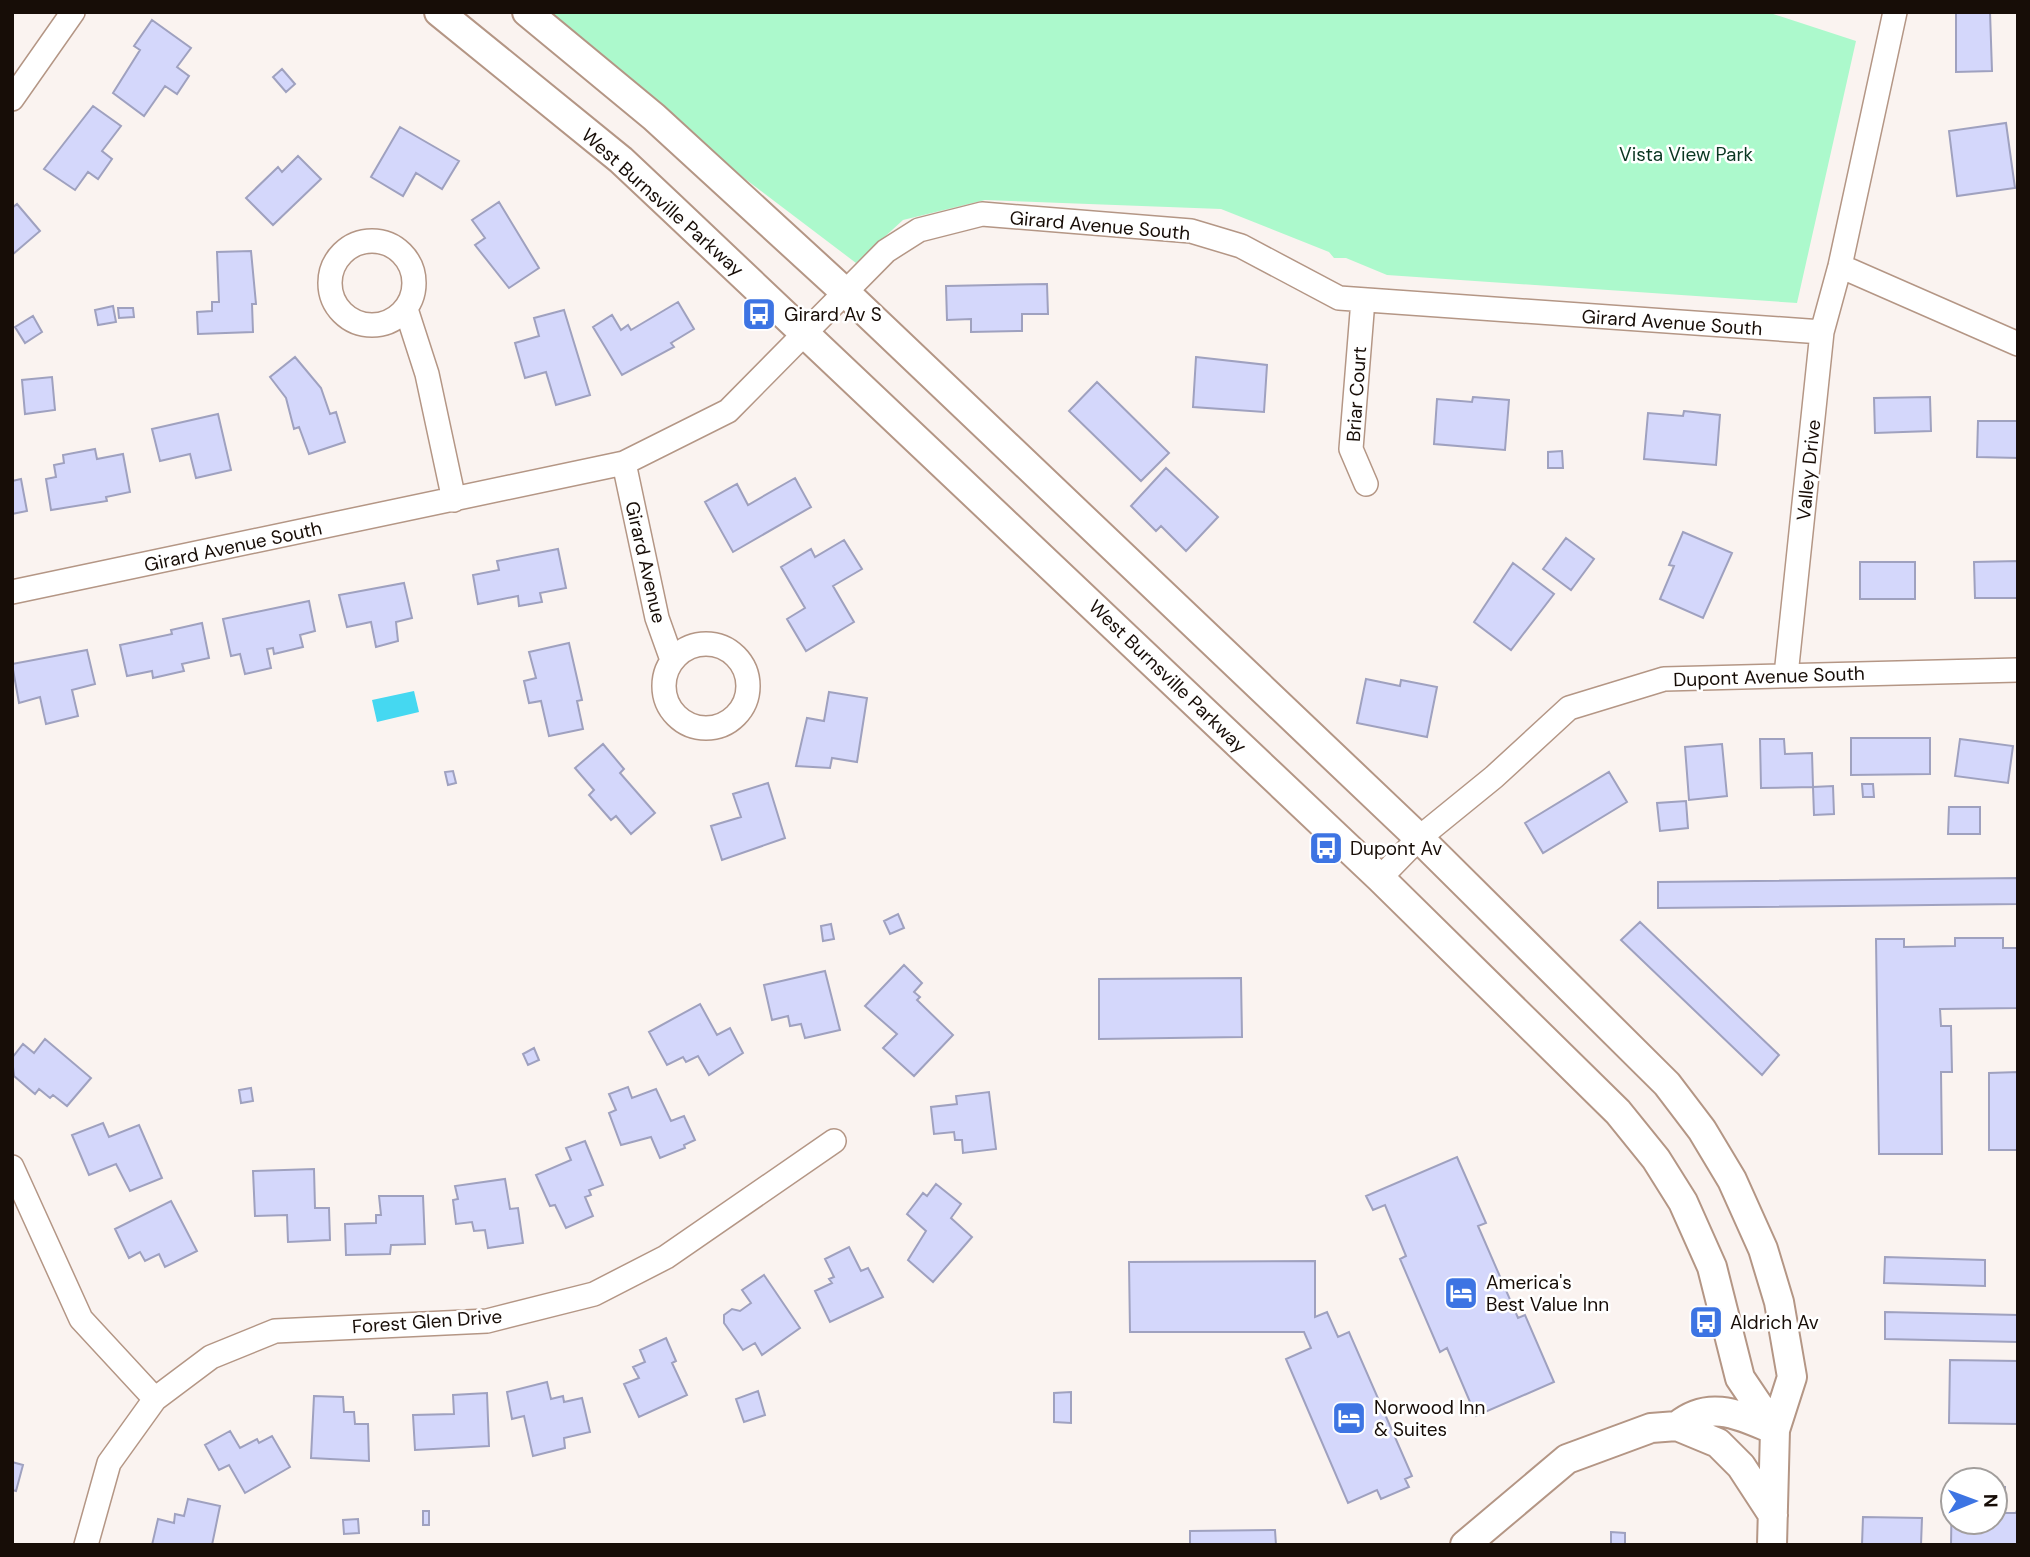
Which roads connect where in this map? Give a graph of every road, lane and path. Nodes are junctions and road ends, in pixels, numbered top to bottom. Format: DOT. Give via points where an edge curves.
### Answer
graph roads {
  1 [pos="73,12"];
  2 [pos="439,12"];
  3 [pos="527,12"];
  4 [pos="1893,13"];
  5 [pos="12,99"];
  6 [pos="1840,266"];
  7 [pos="846,293"];
  8 [pos="1363,300"];
  9 [pos="406,309"];
  10 [pos="1822,332"];
  11 [pos="806,333"];
  12 [pos="2018,344"];
  13 [pos="624,463"];
  14 [pos="1366,484"];
  15 [pos="454,500"];
  16 [pos="12,592"];
  17 [pos="672,660"];
  18 [pos="2018,670"];
  19 [pos="1786,675"];
  20 [pos="1419,838"];
  21 [pos="1380,878"];
  22 [pos="834,1142"];
  23 [pos="12,1167"];
  24 [pos="155,1399"];
  25 [pos="1677,1426"];
  26 [pos="1775,1430"];
  27 [pos="1773,1515"];
  28 [pos="86,1545"];
  29 [pos="1465,1545"];
  30 [pos="1772,1545"];
  1 -- 5 [label="street"];
  2 -- 11 [label="street, West Burnsville Parkway" via="621,160"];
  3 -- 7 [label="street" via="654,117"];
  4 -- 6 [label="street, Valley Drive"];
  6 -- 10 [label="street, Valley Drive"];
  6 -- 12 [label="street"];
  7 -- 8 [label="street, Girard Avenue South" via="886,251 919,230 982,214 1191,231 1241,246 1339,298"];
  7 -- 11 [label="street, Girard Avenue South"];
  7 -- 20 [label="street"];
  8 -- 10 [label="street, Girard Avenue South"];
  8 -- 14 [label="street, Briar Court" via="1350,449"];
  9 -- 15 [label="street" via="427,374"];
  10 -- 19 [label="street, Valley Drive"];
  11 -- 13 [label="street, Girard Avenue South" via="728,411"];
  11 -- 21 [label="street, West Burnsville Parkway"];
  13 -- 15 [label="street, Girard Avenue South"];
  13 -- 17 [label="street, Girard Avenue" via="657,618"];
  15 -- 16 [label="street, Girard Avenue South"];
  18 -- 19 [label="street, Dupont Avenue South"];
  19 -- 20 [label="street, Dupont Avenue South" via="1664,679 1569,708"];
  20 -- 21 [label="street, Dupont Avenue South"];
  20 -- 26 [label="street" via="1667,1084 1702,1130 1732,1180 1763,1248 1780,1302 1792,1377"];
  21 -- 26 [label="street, West Burnsville Parkway" via="1570,1063 1656,1159 1683,1202 1712,1267 1740,1378"];
  22 -- 24 [label="street, Forest Glen Drive" via="666,1257 594,1294 487,1321 275,1331 211,1357"];
  23 -- 24 [label="street" via="81,1319"];
  24 -- 28 [label="street, Forest Glen Drive" via="109,1463"];
  25 -- 26 [label="street" via="1692,1414 1713,1410"];
  25 -- 27 [label="street" via="1718,1443 1741,1466"];
  25 -- 29 [label="street" via="1650,1428 1567,1459"];
  26 -- 27 [label="street"];
  27 -- 30 [label="street"];
}
